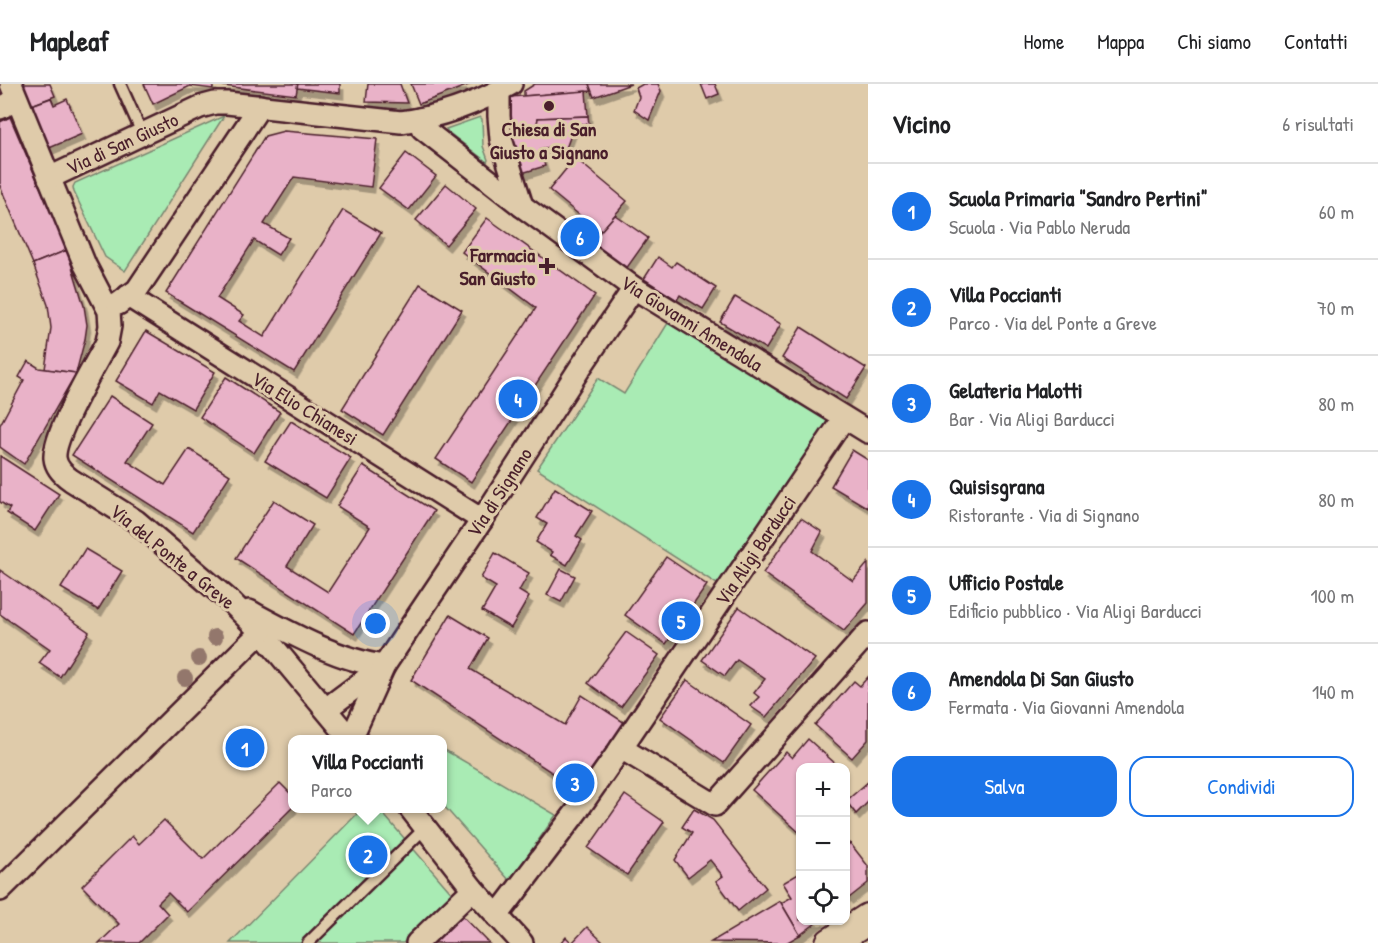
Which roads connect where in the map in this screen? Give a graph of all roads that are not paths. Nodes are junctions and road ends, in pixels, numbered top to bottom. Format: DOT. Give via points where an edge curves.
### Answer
graph roads {
  1 [pos="120,84"];
  2 [pos="505,88"];
  3 [pos="9,97"];
  4 [pos="260,106"];
  5 [pos="410,120"];
  6 [pos="142,133"];
  7 [pos="49,178"];
  8 [pos="522,206"];
  9 [pos="634,288"];
  10 [pos="128,296"];
  11 [pos="109,311"];
  12 [pos="844,418"];
  13 [pos="868,432"];
  14 [pos="482,520"];
  15 [pos="232,603"];
  16 [pos="261,632"];
  17 [pos="868,633"];
  18 [pos="384,666"];
  19 [pos="326,710"];
  20 [pos="348,735"];
  21 [pos="353,735"];
  22 [pos="621,748"];
  23 [pos="414,813"];
  24 [pos="426,827"];
  25 [pos="473,889"];
  26 [pos="0,890"];
  27 [pos="497,915"];
  28 [pos="868,919"];
  29 [pos="308,943"];
  30 [pos="417,943"];
  31 [pos="522,943"];
  32 [pos="831,943"];
  1 -- 6 [label="lane"];
  2 -- 5 [label="street, Via di San Giusto" via="468,104"];
  2 -- 8 [label="street" via="499,116 501,139"];
  3 -- 7 [label="street"];
  4 -- 5 [label="street, Via di San Giusto"];
  4 -- 6 [label="street, Via di San Giusto" via="215,103"];
  4 -- 10 [label="street" via="137,290"];
  5 -- 8 [label="street, Via Giovanni Amendola"];
  6 -- 7 [label="street, Via di San Giusto"];
  7 -- 11 [label="street"];
  8 -- 9 [label="street, Via Giovanni Amendola"];
  9 -- 12 [label="street, Via Giovanni Amendola"];
  9 -- 14 [label="street, Via di Signano"];
  10 -- 11 [label="street"];
  10 -- 14 [label="street, Via Elio Chianesi"];
  11 -- 15 [label="street, Via del Ponte a Greve" via="106,342 56,447 58,468 136,521"];
  12 -- 13 [label="street, Via Giovanni Amendola"];
  12 -- 22 [label="street, Via Aligi Barducci"];
  14 -- 18 [label="street, Via di Signano"];
  15 -- 16 [label="street, Via del Ponte a Greve"];
  15 -- 18 [label="street" via="347,658"];
  16 -- 19 [label="street, Via del Ponte a Greve"];
  16 -- 26 [label="street"];
  17 -- 22 [label="street" via="715,805"];
  18 -- 19 [label="street"];
  18 -- 21 [label="street"];
  19 -- 20 [label="street, Via del Ponte a Greve"];
  22 -- 27 [label="street, Via Aligi Barducci"];
  23 -- 24 [label="street"];
  24 -- 25 [label="street"];
  24 -- 29 [label="lane"];
  25 -- 27 [label="street"];
  25 -- 30 [label="street"];
  27 -- 31 [label="street"];
  28 -- 32 [label="main road"];
}
